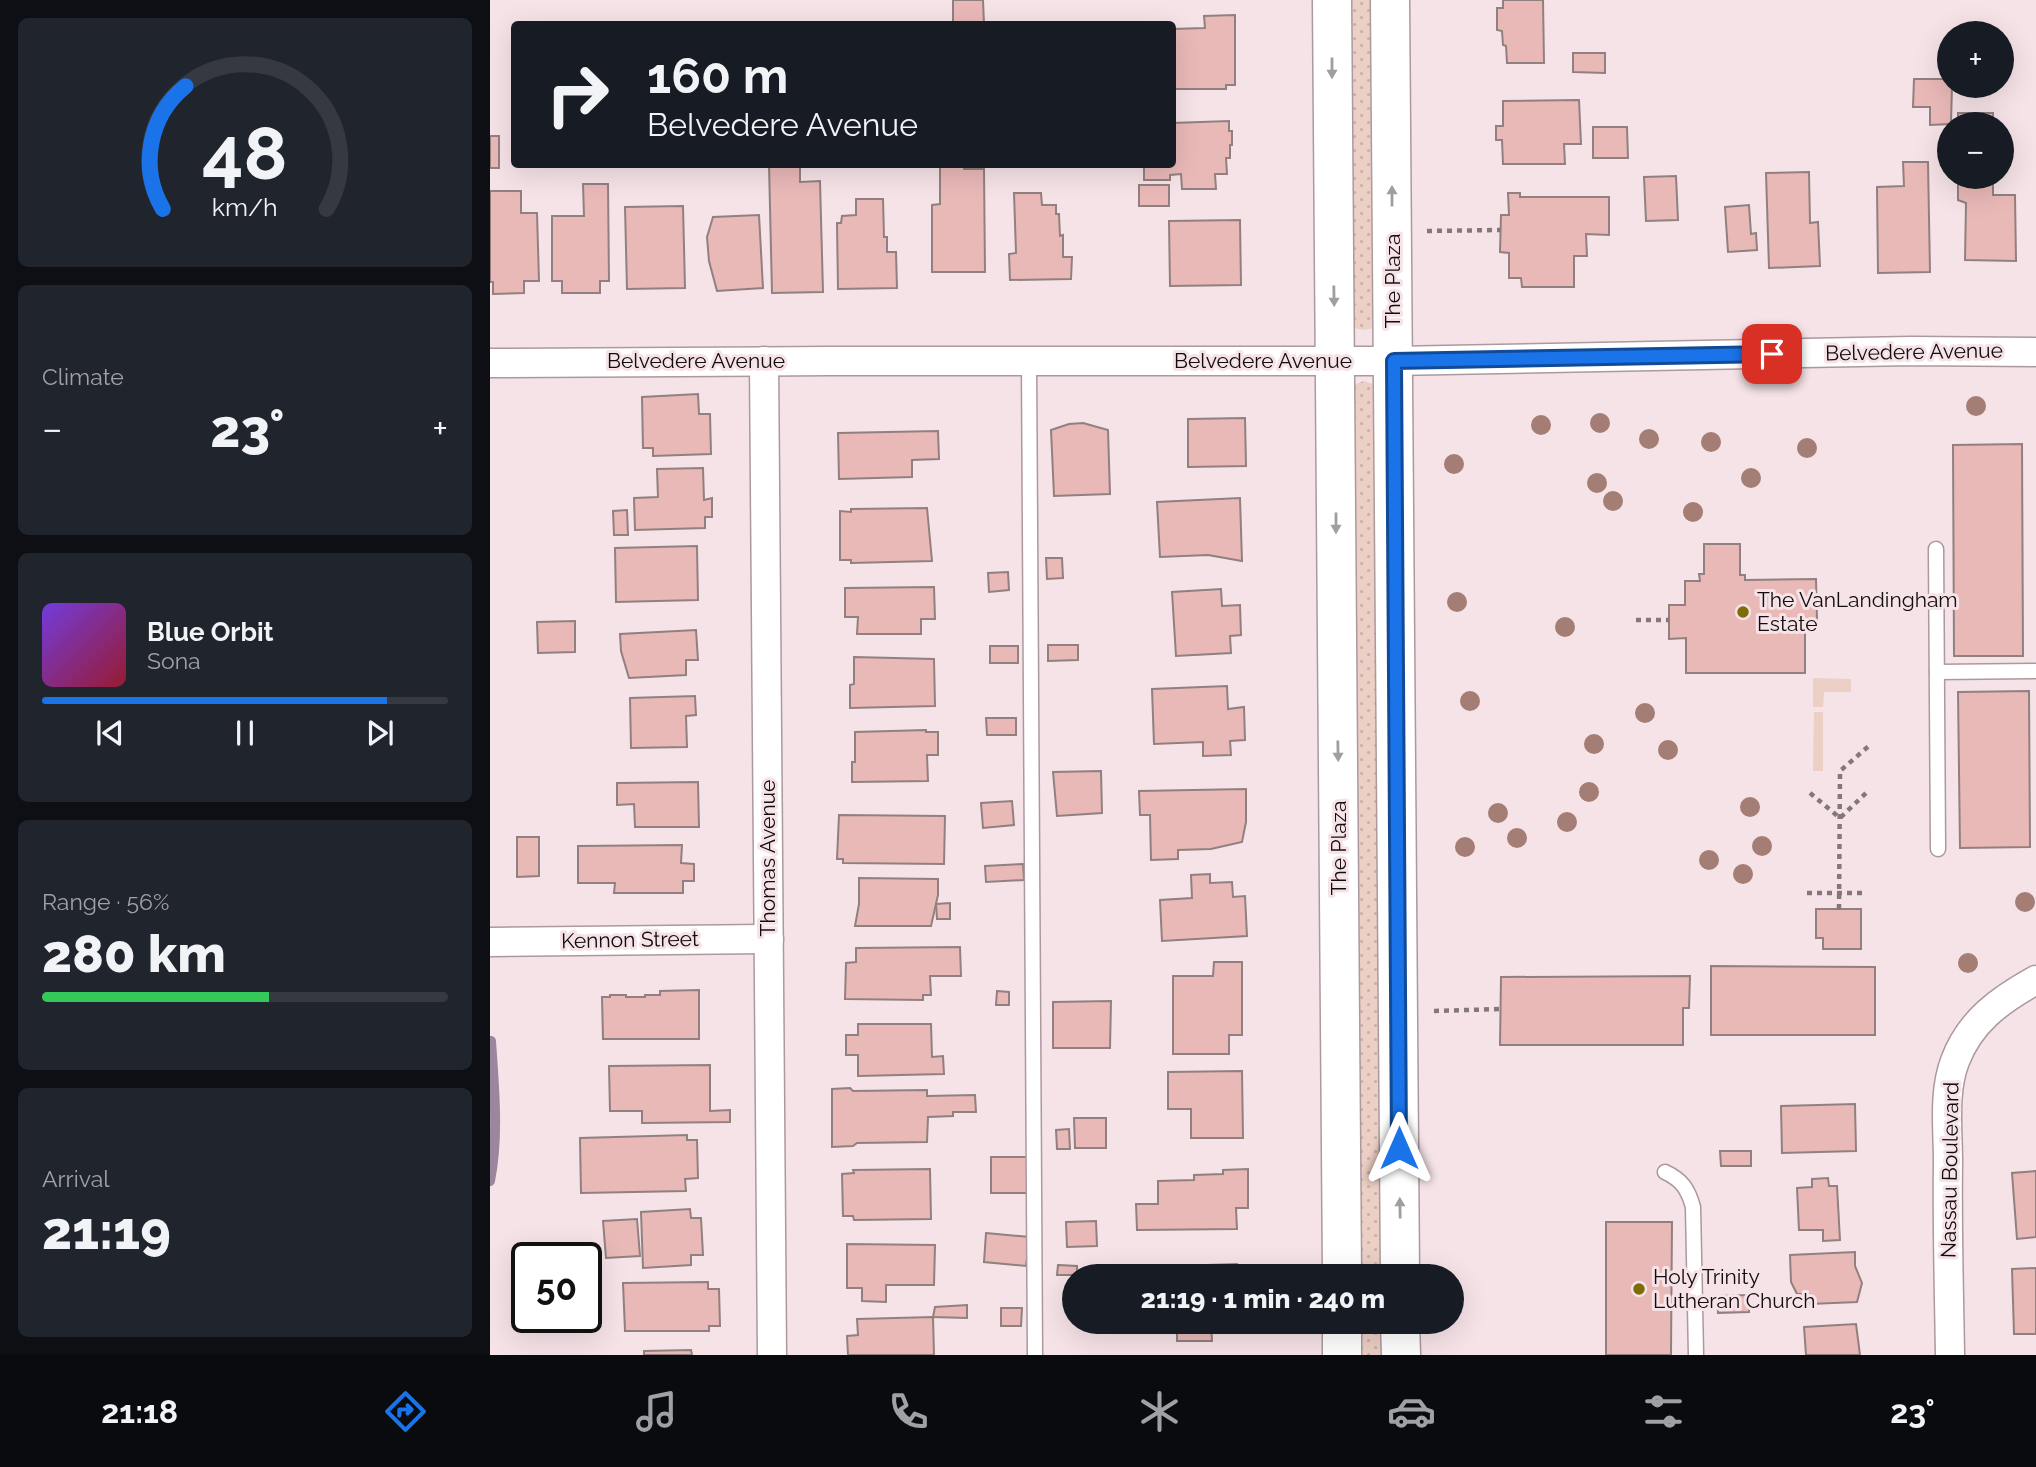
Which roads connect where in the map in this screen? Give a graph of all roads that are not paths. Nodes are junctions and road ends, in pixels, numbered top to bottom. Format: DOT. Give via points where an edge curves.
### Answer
graph roads {
  1 [pos="1332,0"];
  2 [pos="1390,0"];
  3 [pos="2036,352"];
  4 [pos="1335,360"];
  5 [pos="764,361"];
  6 [pos="1030,361"];
  7 [pos="1394,361"];
  8 [pos="490,363"];
  9 [pos="1937,549"];
  10 [pos="2036,671"];
  11 [pos="1937,672"];
  12 [pos="1938,849"];
  13 [pos="769,939"];
  14 [pos="490,942"];
  15 [pos="2036,979"];
  16 [pos="1665,1172"];
  17 [pos="1342,1264"];
  18 [pos="1400,1264"];
  19 [pos="1342,1334"];
  20 [pos="1401,1334"];
  21 [pos="772,1355"];
  22 [pos="1035,1355"];
  23 [pos="1342,1355"];
  24 [pos="1401,1355"];
  25 [pos="1696,1355"];
  26 [pos="1950,1355"];
  1 -- 4 [label="main road, The Plaza, one-way"];
  7 -- 2 [label="main road, The Plaza, one-way"];
  3 -- 7 [label="street, Belvedere Avenue"];
  4 -- 6 [label="street, Belvedere Avenue"];
  4 -- 7 [label="street, Belvedere Avenue"];
  4 -- 17 [label="main road, The Plaza, one-way"];
  5 -- 6 [label="street, Belvedere Avenue"];
  5 -- 8 [label="street, Belvedere Avenue"];
  5 -- 13 [label="street, Thomas Avenue"];
  6 -- 22 [label="lane"];
  18 -- 7 [label="main road, The Plaza, one-way"];
  9 -- 11 [label="lane"];
  10 -- 11 [label="lane"];
  11 -- 12 [label="lane"];
  13 -- 14 [label="street, Kennon Street"];
  13 -- 21 [label="street, Thomas Avenue"];
  15 -- 26 [label="street, Nassau Boulevard" via="1991,1008 1968,1035 1948,1087"];
  16 -- 25 [label="lane" via="1679,1178 1693,1207"];
  19 -- 23 [label="main road"];
  20 -- 24 [label="main road"];
}
